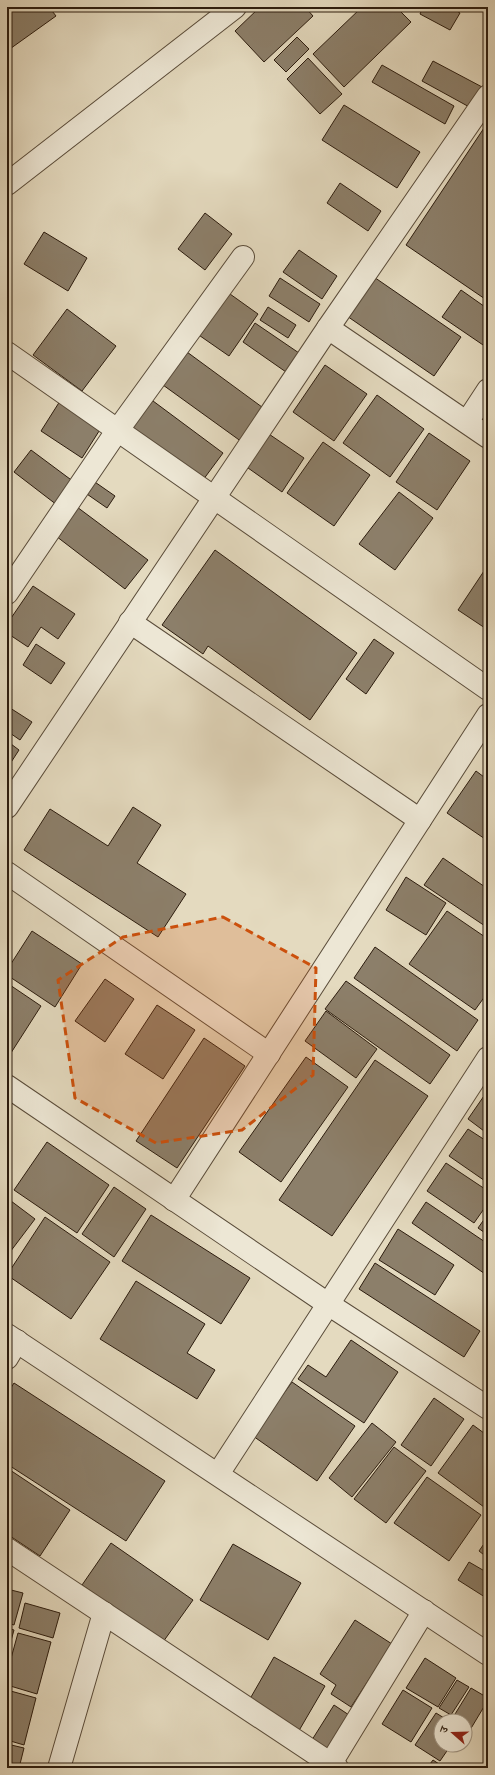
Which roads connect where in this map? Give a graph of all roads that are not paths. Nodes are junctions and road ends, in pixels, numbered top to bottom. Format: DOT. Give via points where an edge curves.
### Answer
graph roads {
  1 [pos="235,7"];
  2 [pos="488,96"];
  3 [pos="7,184"];
  4 [pos="243,257"];
  5 [pos="328,328"];
  6 [pos="10,361"];
  7 [pos="488,390"];
  8 [pos="466,422"];
  9 [pos="117,431"];
  10 [pos="488,437"];
  11 [pos="213,498"];
  12 [pos="7,593"];
  13 [pos="130,622"];
  14 [pos="488,689"];
  15 [pos="488,715"];
  16 [pos="7,807"];
  17 [pos="420,820"];
  18 [pos="7,873"];
  19 [pos="269,1054"];
  20 [pos="488,1058"];
  21 [pos="7,1086"];
  22 [pos="174,1200"];
  23 [pos="328,1304"];
  24 [pos="10,1345"];
  25 [pos="485,1400"];
  26 [pos="218,1474"];
  27 [pos="7,1549"];
  28 [pos="424,1611"];
  29 [pos="104,1613"];
  30 [pos="488,1654"];
  31 [pos="332,1766"];
  32 [pos="59,1768"];
  1 -- 3 [label="street"];
  2 -- 5 [label="street"];
  4 -- 9 [label="street"];
  5 -- 8 [label="street"];
  5 -- 11 [label="street"];
  6 -- 9 [label="street"];
  7 -- 8 [label="street"];
  8 -- 10 [label="street"];
  9 -- 11 [label="street"];
  9 -- 12 [label="street"];
  11 -- 13 [label="street"];
  11 -- 14 [label="street"];
  13 -- 16 [label="street"];
  13 -- 17 [label="street"];
  15 -- 17 [label="street"];
  17 -- 19 [label="street"];
  18 -- 19 [label="street"];
  19 -- 22 [label="street"];
  20 -- 23 [label="street"];
  21 -- 22 [label="street"];
  22 -- 23 [label="street"];
  23 -- 25 [label="street"];
  23 -- 26 [label="street"];
  24 -- 26 [label="street"];
  26 -- 28 [label="street"];
  27 -- 29 [label="street"];
  28 -- 30 [label="street"];
  28 -- 31 [label="street"];
  29 -- 31 [label="street"];
  29 -- 32 [label="street"];
}
